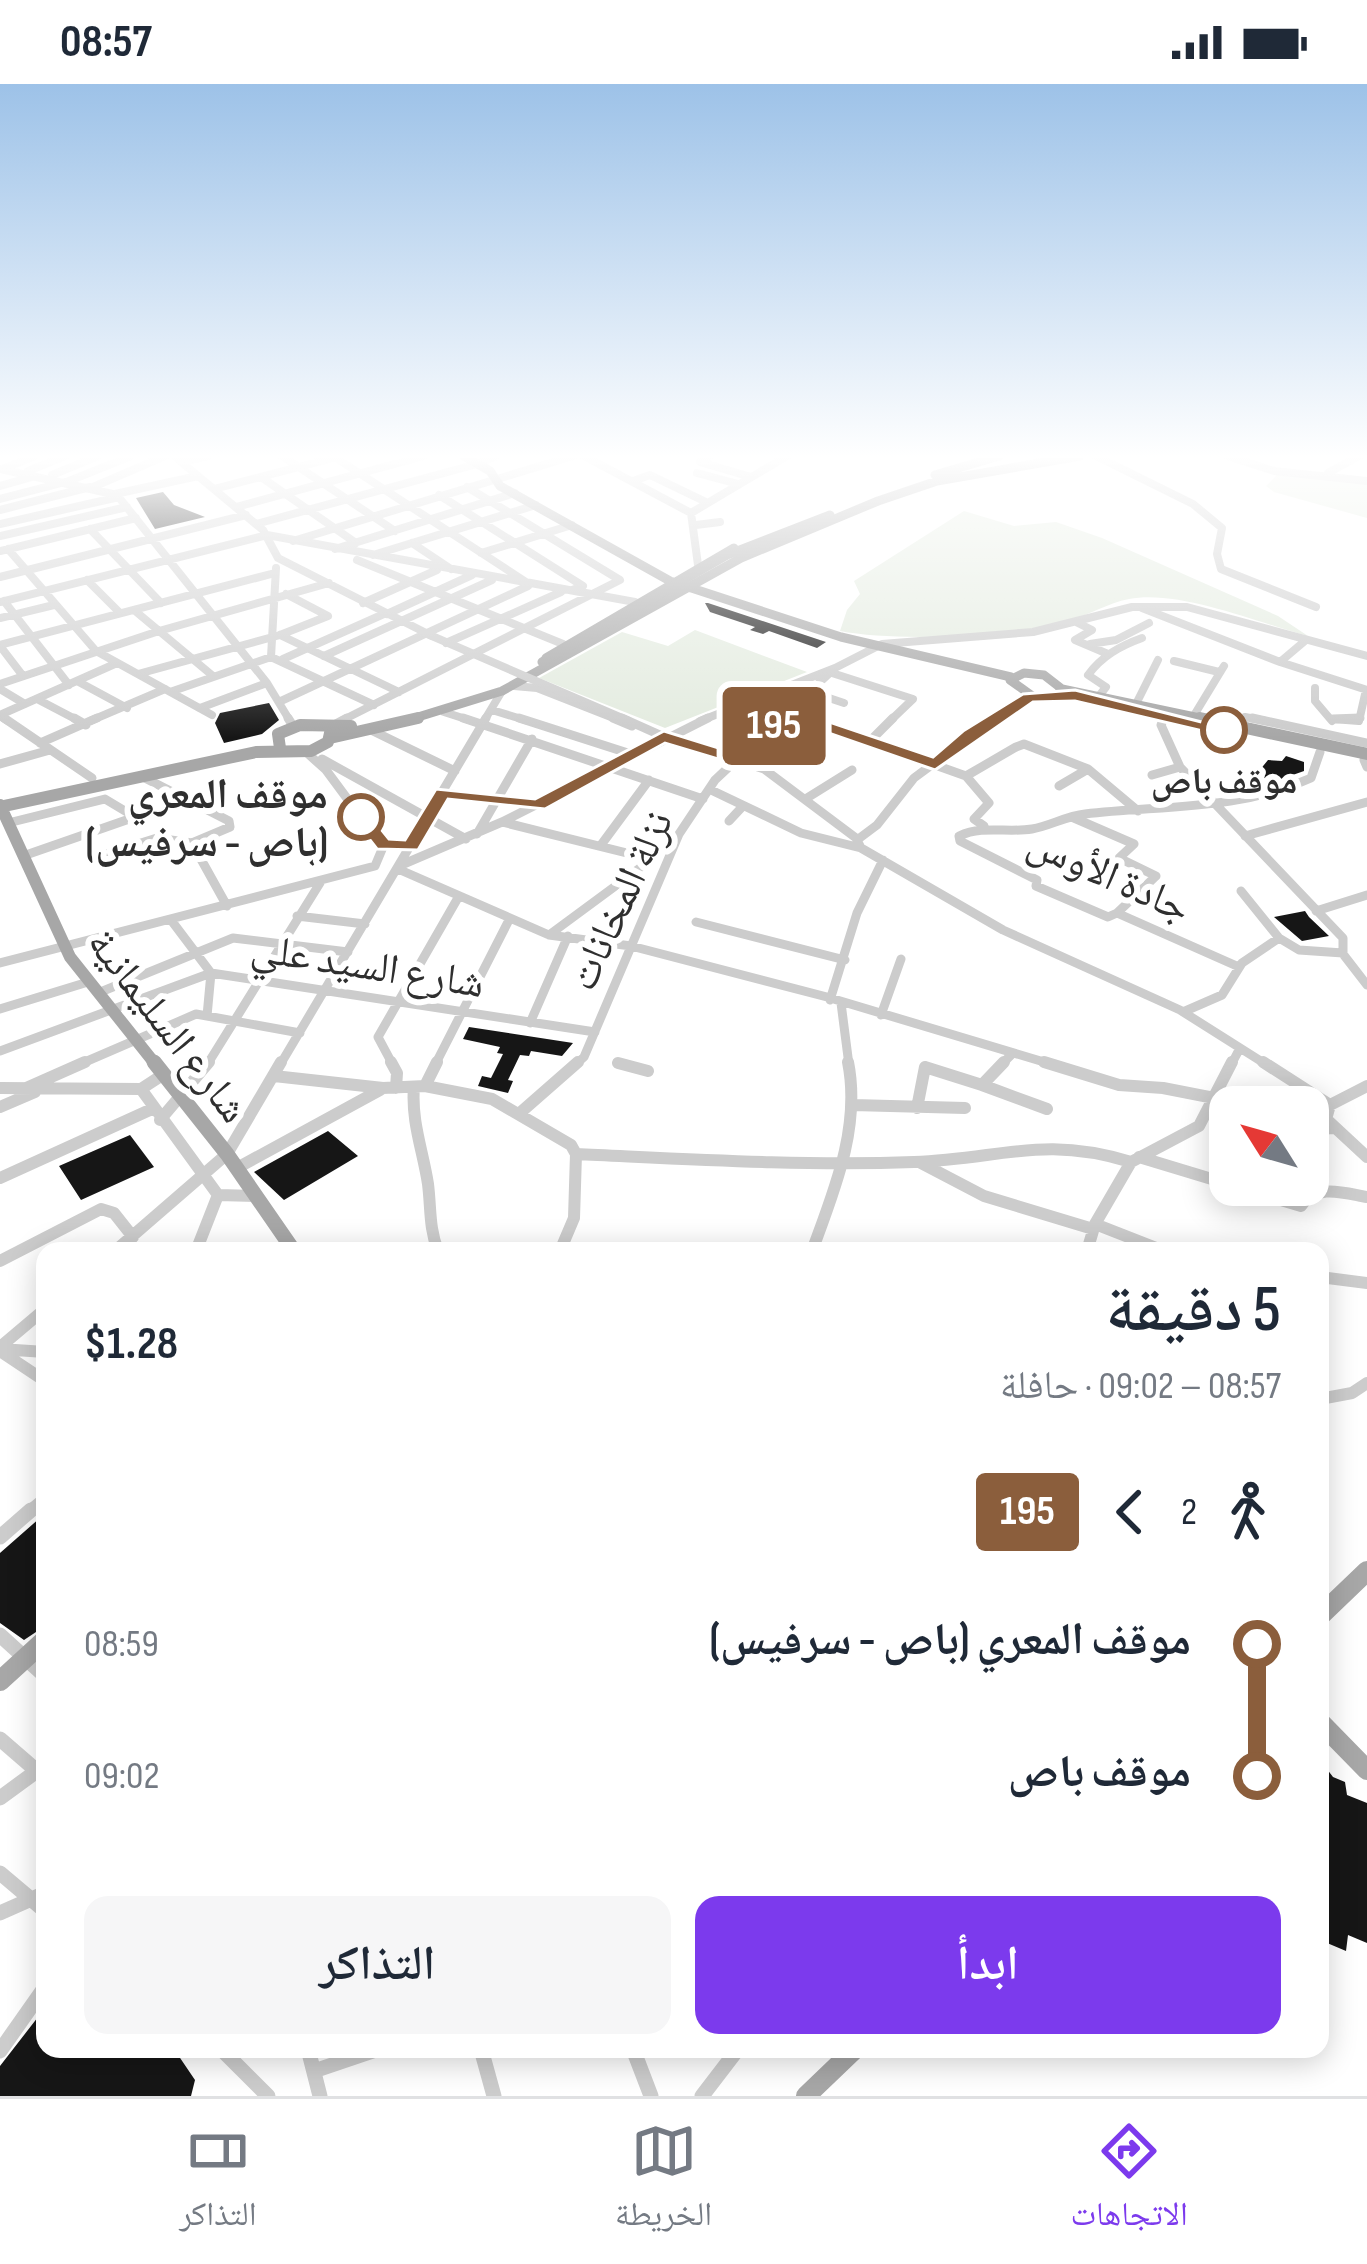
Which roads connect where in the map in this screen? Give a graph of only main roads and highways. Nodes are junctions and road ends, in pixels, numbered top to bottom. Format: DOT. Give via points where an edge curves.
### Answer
graph roads {
  1 [pos="616,550"];
  2 [pos="739,550"];
  3 [pos="748,550"];
  4 [pos="759,550"];
  5 [pos="670,581"];
  6 [pos="691,588"];
  7 [pos="547,663"];
  8 [pos="1011,677"];
  9 [pos="511,684"];
  10 [pos="1061,692"];
  11 [pos="328,734"];
  12 [pos="279,741"];
  13 [pos="1366,760"];
  14 [pos="0,804"];
  15 [pos="288,1242"];
  16 [pos="1367,1571"];
  17 [pos="1329,1606"];
  18 [pos="36,1648"];
  19 [pos="0,1681"];
  20 [pos="1329,1731"];
  21 [pos="1367,1770"];
  22 [pos="846,2058"];
  23 [pos="806,2096"];
  1 -- 5 [label="main road"];
  2 -- 5 [label="main road"];
  3 -- 7 [label="main road, bridge"];
  4 -- 6 [label="main road"];
  5 -- 6 [label="main road"];
  5 -- 7 [label="main road" via="563,644"];
  6 -- 7 [label="main road"];
  6 -- 8 [label="main road" via="877,647"];
  7 -- 9 [label="main road"];
  8 -- 10 [label="main road" via="1038,672"];
  8 -- 10 [label="main road" via="1029,697"];
  9 -- 11 [label="main road"];
  9 -- 11 [label="main road" via="444,712"];
  10 -- 13 [label="main road"];
  10 -- 13 [label="main road"];
  11 -- 12 [label="main road" via="293,727"];
  11 -- 12 [label="main road" via="309,751"];
  12 -- 14 [label="main road"];
  12 -- 14 [label="main road"];
  14 -- 15 [label="main road, شارع السليمانية" via="63,947"];
  16 -- 17 [label="main road"];
  18 -- 19 [label="main road"];
  20 -- 21 [label="main road"];
  22 -- 23 [label="main road"];
}
